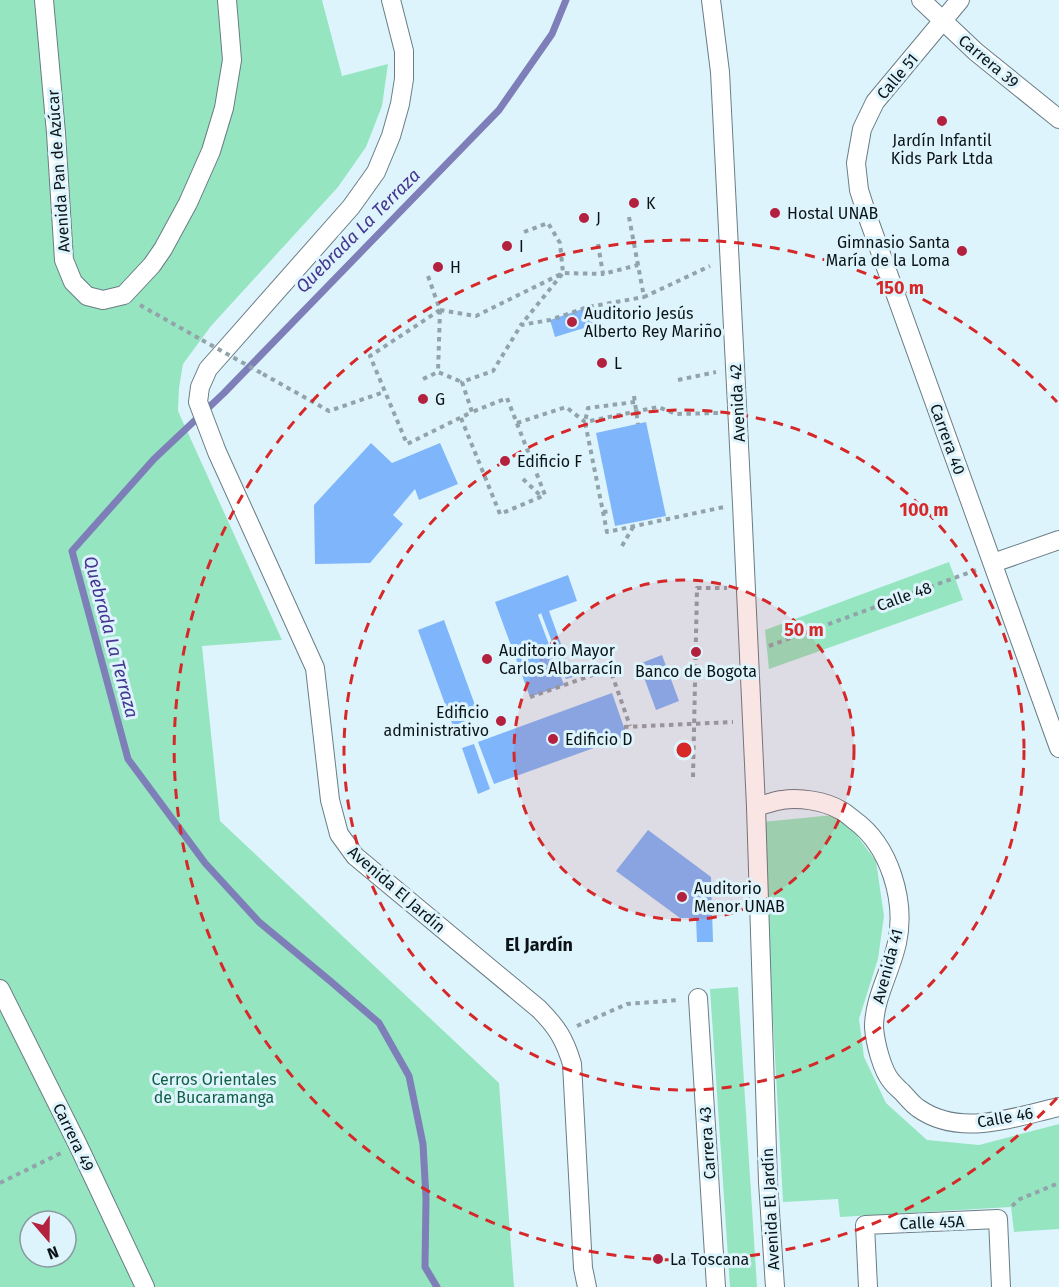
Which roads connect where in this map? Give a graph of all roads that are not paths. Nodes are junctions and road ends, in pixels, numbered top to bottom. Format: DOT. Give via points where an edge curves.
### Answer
graph roads {
  1 [pos="44,0"];
  2 [pos="227,0"];
  3 [pos="391,0"];
  4 [pos="711,0"];
  5 [pos="921,0"];
  6 [pos="960,0"];
  7 [pos="943,21"];
  8 [pos="1059,119"];
  9 [pos="856,163"];
  10 [pos="1059,540"];
  11 [pos="993,563"];
  12 [pos="1059,748"];
  13 [pos="756,807"];
  14 [pos="0,989"];
  15 [pos="698,998"];
  16 [pos="1059,1107"];
  17 [pos="918,1108"];
  18 [pos="145,1287"];
  19 [pos="587,1287"];
  20 [pos="716,1287"];
  21 [pos="774,1287"];
  22 [pos="868,1287"];
  23 [pos="1001,1287"];
  1 -- 2 [label="street, Avenida Pan de Azúcar" via="64,260 73,282 87,296 103,300 124,295 147,272 188,203 211,150 224,108 232,60"];
  3 -- 19 [label="street, Avenida El Jardín" via="404,51 404,79 392,136 376,172 351,207 208,369 198,402 315,668 330,800 339,834 355,856 551,1021 567,1048 572,1064"];
  4 -- 13 [label="street, Avenida 42" via="720,72"];
  5 -- 7 [label="street, Carrera 39"];
  6 -- 7 [label="street, Calle 51"];
  7 -- 8 [label="street, Carrera 39"];
  7 -- 9 [label="street, Calle 51" via="875,102 862,129"];
  9 -- 11 [label="street, Carrera 40" via="867,215"];
  10 -- 11 [label="street"];
  11 -- 12 [label="street, Carrera 40"];
  13 -- 17 [label="street, Avenida 41" via="783,799 812,800 839,809 862,826 889,865 900,917 897,943 876,1007 874,1026 877,1050 891,1081"];
  13 -- 21 [label="street, Avenida El Jardín"];
  14 -- 18 [label="street, Carrera 49"];
  15 -- 20 [label="street, Carrera 43"];
  16 -- 17 [label="street, Calle 46" via="976,1124 936,1118"];
  22 -- 23 [label="street, Calle 45A" via="865,1225 998,1219"];
}
